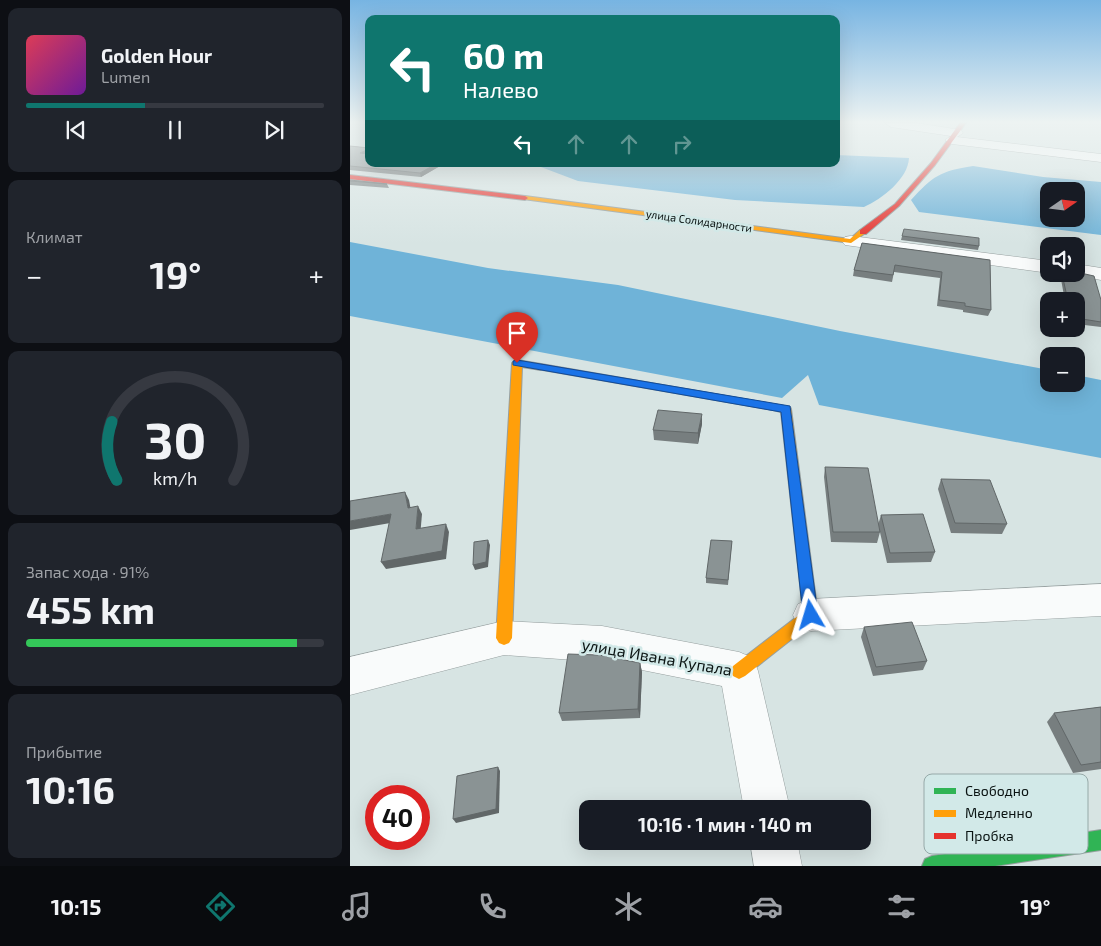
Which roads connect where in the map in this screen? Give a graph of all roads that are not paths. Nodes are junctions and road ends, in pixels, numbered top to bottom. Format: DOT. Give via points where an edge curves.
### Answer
graph roads {
  1 [pos="931,163"];
  2 [pos="350,177"];
  3 [pos="851,241"];
  4 [pos="1040,266"];
  5 [pos="1085,271"];
  6 [pos="1101,274"];
  7 [pos="1101,600"];
  8 [pos="811,615"];
  9 [pos="504,638"];
  10 [pos="739,671"];
  11 [pos="350,676"];
  12 [pos="765,800"];
  13 [pos="1101,840"];
  14 [pos="1088,842"];
  15 [pos="775,850"];
  16 [pos="1010,854"];
  17 [pos="778,866"];
  18 [pos="932,866"];
  1 -- 3 [label="street" via="897,205"];
  2 -- 3 [label="street, улица Солидарности"];
  3 -- 4 [label="street, улица Солидарности"];
  5 -- 6 [label="street"];
  7 -- 8 [label="street"];
  8 -- 9 [label="street" via="786,409 517,363"];
  8 -- 10 [label="street"];
  9 -- 10 [label="street, улица Ивана Купала" via="602,644"];
  9 -- 11 [label="street, улица Ивана Купала"];
  10 -- 12 [label="street, улица Ивана Купала"];
  13 -- 14 [label="street"];
  15 -- 17 [label="street"];
  16 -- 18 [label="street"];
}
